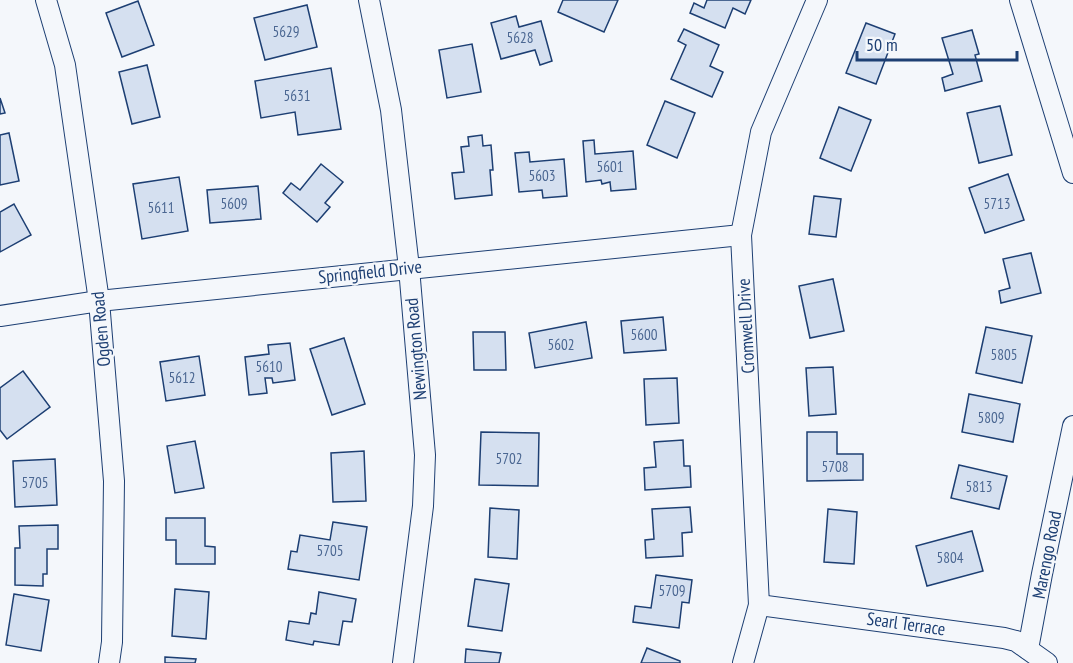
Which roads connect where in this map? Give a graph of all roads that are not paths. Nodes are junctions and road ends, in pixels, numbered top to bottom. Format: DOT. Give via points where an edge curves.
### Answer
graph roads {
  1 [pos="46,0"];
  2 [pos="369,0"];
  3 [pos="817,0"];
  4 [pos="1020,0"];
  5 [pos="1073,173"];
  6 [pos="741,235"];
  7 [pos="409,268"];
  8 [pos="99,301"];
  9 [pos="0,316"];
  10 [pos="1073,426"];
  11 [pos="759,605"];
  12 [pos="1028,649"];
  13 [pos="109,663"];
  14 [pos="403,663"];
  15 [pos="743,663"];
  16 [pos="1047,663"];
  1 -- 8 [label="street, Ogden Road" via="65,65"];
  2 -- 7 [label="street, Newington Road" via="391,110"];
  3 -- 6 [label="street, Cromwell Drive" via="760,132"];
  4 -- 5 [label="street"];
  6 -- 7 [label="street, Springfield Drive"];
  6 -- 11 [label="street, Cromwell Drive"];
  7 -- 8 [label="street, Springfield Drive"];
  7 -- 14 [label="street, Newington Road" via="425,455 423,506"];
  8 -- 9 [label="street, Springfield Drive"];
  8 -- 13 [label="street, Ogden Road" via="114,481"];
  10 -- 12 [label="street, Marengo Road"];
  11 -- 12 [label="street, Searl Terrace" via="1004,638"];
  11 -- 15 [label="street, Cromwell Drive"];
  12 -- 16 [label="street, Searl Terrace"];
}
